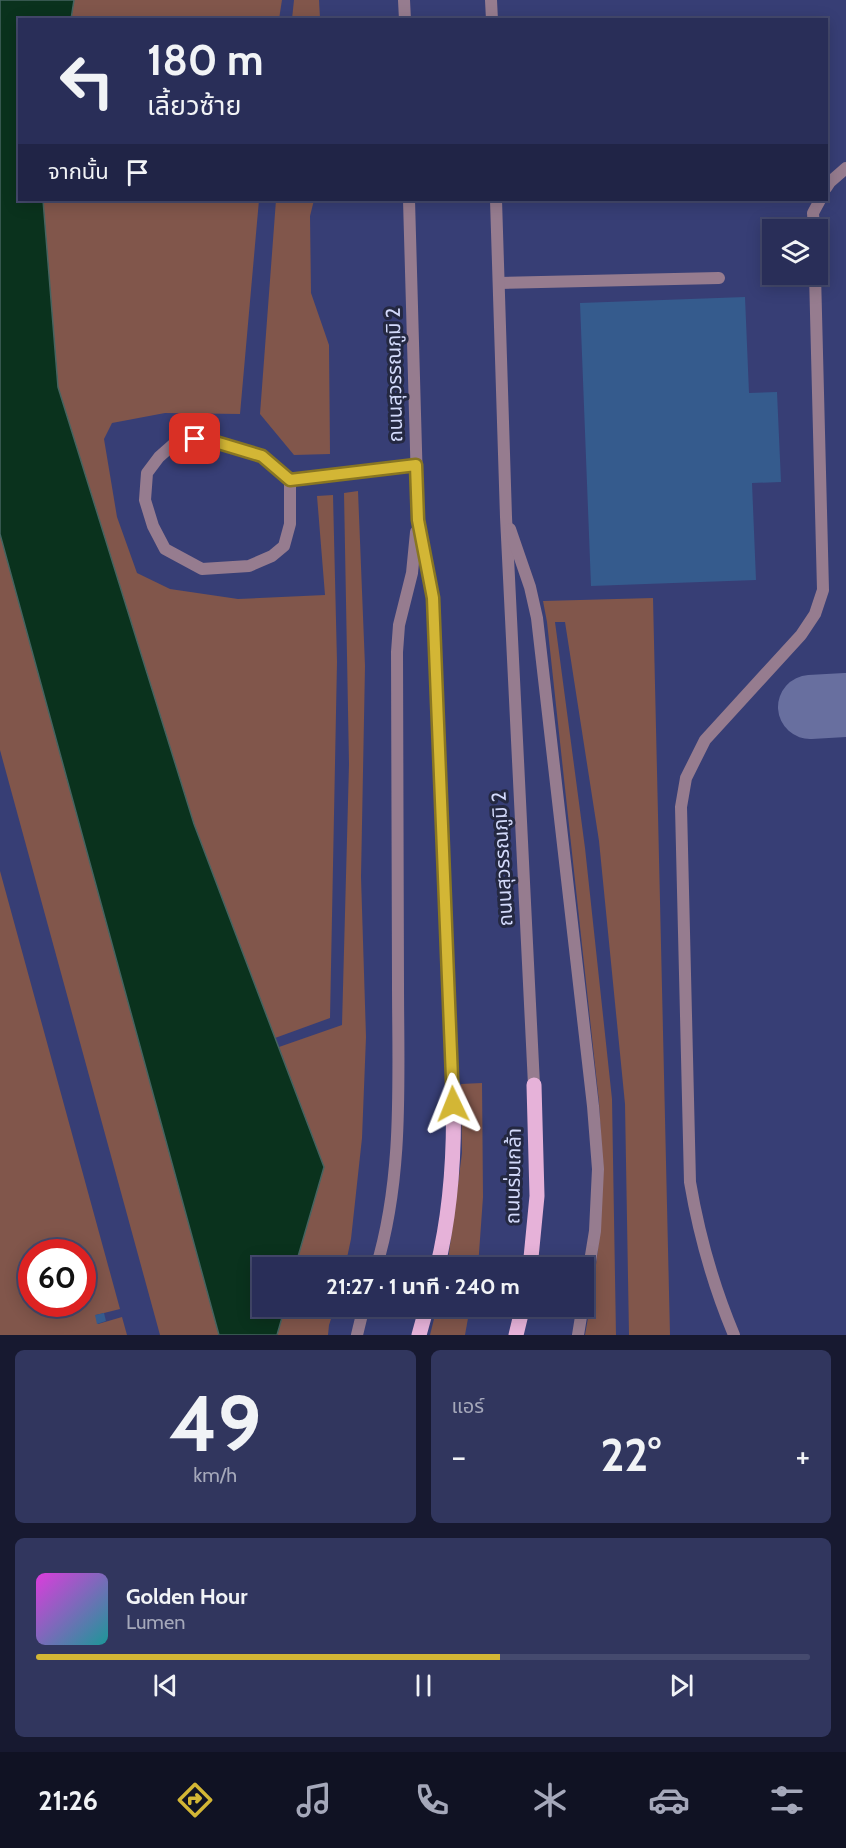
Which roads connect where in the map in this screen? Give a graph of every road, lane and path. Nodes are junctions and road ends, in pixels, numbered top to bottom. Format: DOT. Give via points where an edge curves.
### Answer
graph roads {
  1 [pos="404,0"];
  2 [pos="491,0"];
  3 [pos="405,18"];
  4 [pos="492,18"];
  5 [pos="846,168"];
  6 [pos="828,185"];
  7 [pos="409,201"];
  8 [pos="496,201"];
  9 [pos="819,201"];
  10 [pos="813,219"];
  11 [pos="718,278"];
  12 [pos="499,283"];
  13 [pos="815,285"];
  14 [pos="416,465"];
  15 [pos="290,480"];
  16 [pos="506,517"];
  17 [pos="418,520"];
  18 [pos="534,1085"];
  19 [pos="453,1087"];
  20 [pos="379,1257"];
  21 [pos="439,1257"];
  22 [pos="531,1257"];
  23 [pos="361,1317"];
  24 [pos="424,1317"];
  25 [pos="520,1317"];
  26 [pos="357,1335"];
  27 [pos="419,1335"];
  28 [pos="516,1335"];
  29 [pos="579,1335"];
  30 [pos="734,1335"];
  1 -- 3 [label="street"];
  2 -- 4 [label="street"];
  5 -- 6 [label="street"];
  7 -- 14 [label="street, ถนนสุวรรณภูมิ 2"];
  8 -- 12 [label="street, ถนนสุวรรณภูมิ 2"];
  9 -- 10 [label="street"];
  11 -- 12 [label="street"];
  12 -- 16 [label="street, ถนนสุวรรณภูมิ 2"];
  13 -- 30 [label="street" via="823,590 815,615 801,635 705,740 686,778 681,807 690,1182 702,1242"];
  14 -- 15 [label="street"];
  14 -- 17 [label="street, ถนนสุวรรณภูมิ 2"];
  15 -- 15 [label="street" via="262,456 195,439 176,442 159,457 147,473 145,500 165,549 202,569 249,566 284,546 290,524"];
  16 -- 18 [label="street, ถนนสุวรรณภูมิ 2"];
  16 -- 29 [label="street" via="537,618 593,1106 598,1169 595,1230"];
  17 -- 19 [label="street, ถนนสุวรรณภูมิ 2" via="433,598"];
  17 -- 20 [label="street" via="397,652 397,1148"];
  18 -- 22 [label="main road, ถนนร่มเกล้า" via="537,1196"];
  19 -- 21 [label="main road" via="452,1185"];
  23 -- 26 [label="street"];
  24 -- 27 [label="main road"];
  25 -- 28 [label="main road"];
}
